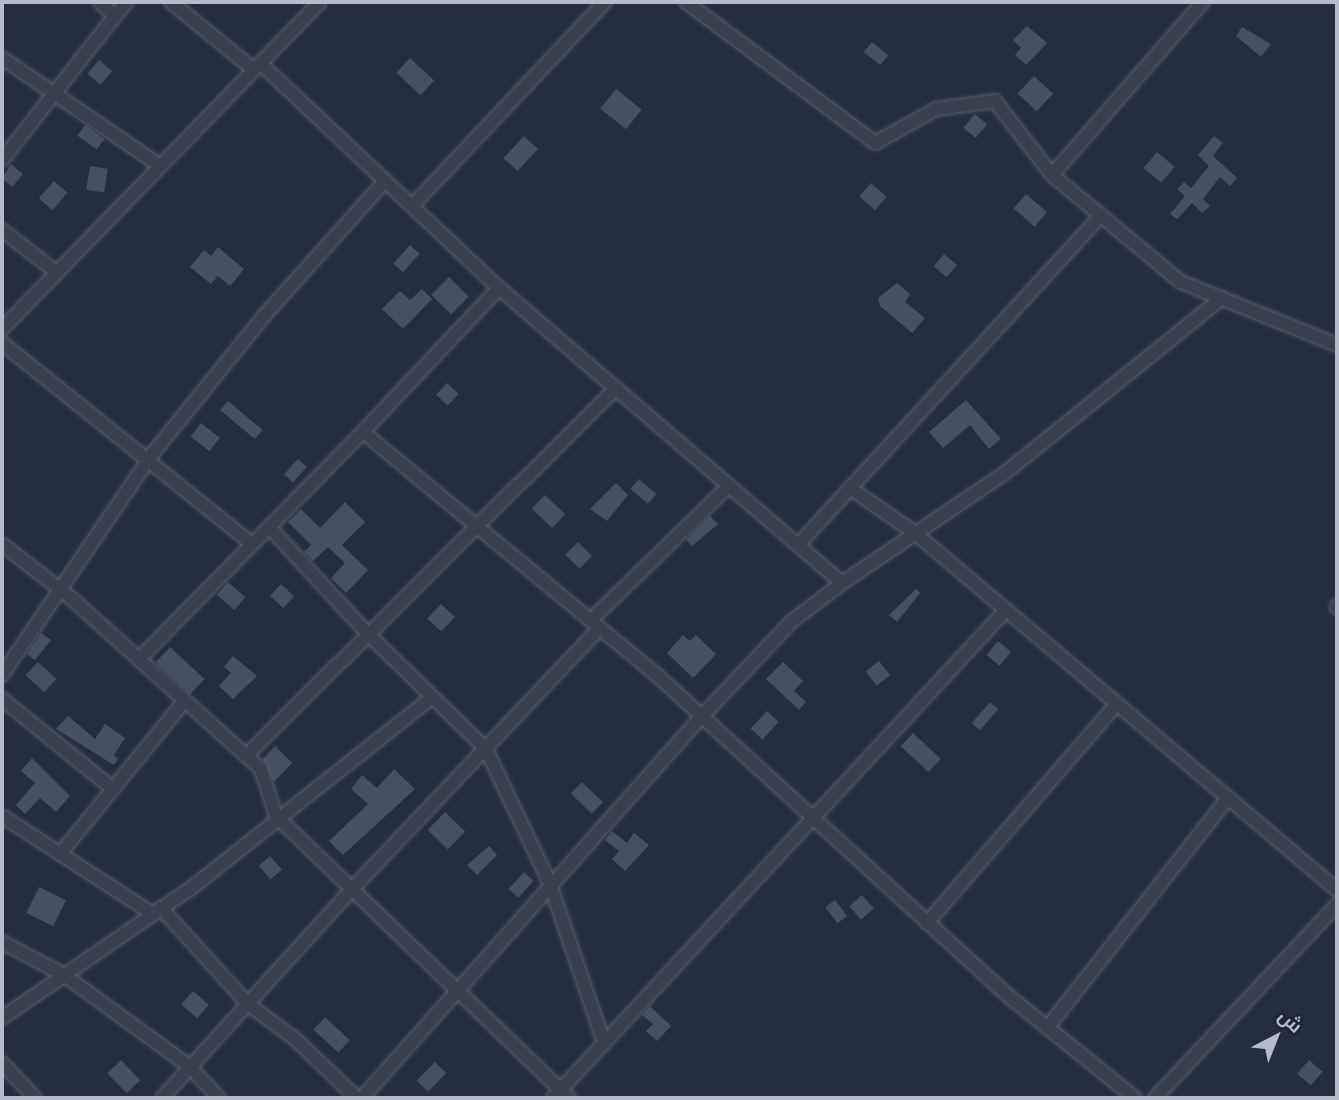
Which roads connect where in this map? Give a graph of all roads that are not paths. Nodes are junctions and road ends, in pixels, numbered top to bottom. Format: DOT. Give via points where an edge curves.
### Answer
graph roads {
  1 [pos="100,2"];
  2 [pos="127,2"];
  3 [pos="171,2"];
  4 [pos="320,2"];
  5 [pos="605,2"];
  6 [pos="686,2"];
  7 [pos="1203,2"];
  8 [pos="115,16"];
  9 [pos="2,58"];
  10 [pos="256,66"];
  11 [pos="53,94"];
  12 [pos="2,160"];
  13 [pos="159,165"];
  14 [pos="1052,175"];
  15 [pos="385,181"];
  16 [pos="412,206"];
  17 [pos="1101,215"];
  18 [pos="2,230"];
  19 [pos="56,272"];
  20 [pos="499,288"];
  21 [pos="1222,298"];
  22 [pos="2,329"];
  23 [pos="2,343"];
  24 [pos="1337,345"];
  25 [pos="616,388"];
  26 [pos="363,432"];
  27 [pos="148,460"];
  28 [pos="729,486"];
  29 [pos="850,488"];
  30 [pos="477,526"];
  31 [pos="269,527"];
  32 [pos="915,533"];
  33 [pos="2,544"];
  34 [pos="252,544"];
  35 [pos="798,545"];
  36 [pos="842,583"];
  37 [pos="61,589"];
  38 [pos="1006,610"];
  39 [pos="595,624"];
  40 [pos="368,635"];
  41 [pos="139,659"];
  42 [pos="2,675"];
  43 [pos="432,697"];
  44 [pos="2,699"];
  45 [pos="185,700"];
  46 [pos="1117,704"];
  47 [pos="702,716"];
  48 [pos="486,749"];
  49 [pos="246,756"];
  50 [pos="113,789"];
  51 [pos="1228,798"];
  52 [pos="2,816"];
  53 [pos="279,818"];
  54 [pos="813,819"];
  55 [pos="60,854"];
  56 [pos="550,884"];
  57 [pos="352,889"];
  58 [pos="1337,890"];
  59 [pos="1337,905"];
  60 [pos="157,911"];
  61 [pos="927,923"];
  62 [pos="2,942"];
  63 [pos="64,975"];
  64 [pos="456,990"];
  65 [pos="248,1004"];
  66 [pos="2,1018"];
  67 [pos="1047,1028"];
  68 [pos="604,1043"];
  69 [pos="2,1063"];
  70 [pos="190,1067"];
  71 [pos="561,1096"];
  72 [pos="35,1098"];
  73 [pos="162,1098"];
  74 [pos="219,1098"];
  75 [pos="359,1098"];
  76 [pos="1135,1098"];
  77 [pos="1155,1098"];
  1 -- 8 [label="street"];
  2 -- 8 [label="street"];
  3 -- 10 [label="street"];
  4 -- 10 [label="street"];
  5 -- 16 [label="street"];
  6 -- 14 [label="street" via="875,143 936,109 995,101"];
  7 -- 14 [label="street"];
  8 -- 11 [label="street"];
  9 -- 11 [label="street"];
  10 -- 13 [label="street"];
  10 -- 15 [label="street"];
  11 -- 12 [label="street"];
  11 -- 13 [label="street"];
  13 -- 19 [label="street"];
  14 -- 17 [label="street"];
  15 -- 16 [label="street"];
  15 -- 27 [label="street" via="263,317"];
  16 -- 20 [label="street"];
  17 -- 21 [label="street" via="1181,282"];
  17 -- 29 [label="street"];
  18 -- 19 [label="street"];
  19 -- 22 [label="street"];
  20 -- 25 [label="street"];
  20 -- 26 [label="street"];
  21 -- 24 [label="street"];
  21 -- 32 [label="street" via="1005,473"];
  23 -- 27 [label="street"];
  25 -- 28 [label="street"];
  25 -- 30 [label="street"];
  26 -- 30 [label="street"];
  26 -- 31 [label="street"];
  27 -- 34 [label="street"];
  27 -- 37 [label="street"];
  28 -- 35 [label="street"];
  28 -- 39 [label="street"];
  29 -- 32 [label="street"];
  29 -- 35 [label="street"];
  30 -- 39 [label="street"];
  30 -- 40 [label="street"];
  31 -- 34 [label="street"];
  31 -- 40 [label="street"];
  32 -- 36 [label="street"];
  32 -- 38 [label="street"];
  33 -- 37 [label="street"];
  34 -- 41 [label="street"];
  35 -- 36 [label="street"];
  36 -- 47 [label="street" via="793,621"];
  37 -- 41 [label="street"];
  37 -- 42 [label="street"];
  38 -- 46 [label="street"];
  38 -- 54 [label="street"];
  39 -- 47 [label="street"];
  39 -- 48 [label="street"];
  40 -- 43 [label="street"];
  40 -- 49 [label="street"];
  41 -- 45 [label="street"];
  43 -- 48 [label="street"];
  43 -- 53 [label="street"];
  44 -- 50 [label="street"];
  45 -- 49 [label="street"];
  45 -- 50 [label="street"];
  46 -- 51 [label="street"];
  46 -- 61 [label="street"];
  47 -- 54 [label="street"];
  47 -- 56 [label="street"];
  48 -- 56 [label="street"];
  48 -- 57 [label="street"];
  49 -- 53 [label="street" via="261,769"];
  50 -- 55 [label="street"];
  51 -- 58 [label="street"];
  51 -- 67 [label="street"];
  52 -- 55 [label="street"];
  53 -- 57 [label="street"];
  53 -- 60 [label="street"];
  54 -- 61 [label="street"];
  54 -- 68 [label="street"];
  55 -- 60 [label="street"];
  56 -- 64 [label="street"];
  56 -- 68 [label="street"];
  57 -- 64 [label="street"];
  57 -- 65 [label="street"];
  59 -- 77 [label="street"];
  60 -- 63 [label="street"];
  60 -- 65 [label="street"];
  61 -- 67 [label="street"];
  62 -- 63 [label="street"];
  63 -- 66 [label="street"];
  63 -- 70 [label="street"];
  64 -- 71 [label="street"];
  64 -- 75 [label="street"];
  65 -- 70 [label="street"];
  65 -- 75 [label="street" via="295,1039"];
  67 -- 76 [label="street"];
  68 -- 71 [label="street"];
  69 -- 72 [label="street"];
  70 -- 73 [label="street"];
  70 -- 74 [label="street"];
}
